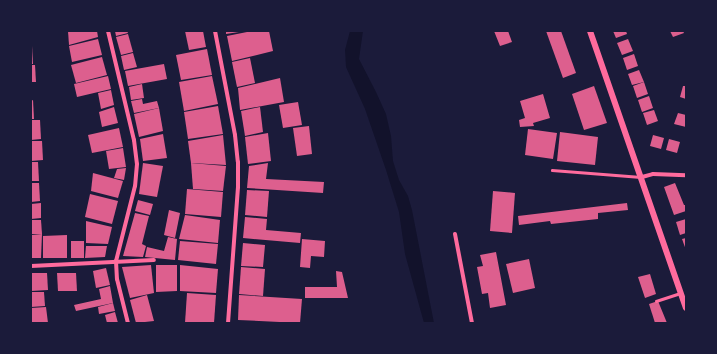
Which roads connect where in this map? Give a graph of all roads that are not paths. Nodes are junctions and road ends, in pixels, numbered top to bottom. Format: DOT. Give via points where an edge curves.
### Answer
graph roads {
  1 [pos="108,31"];
  2 [pos="215,31"];
  3 [pos="590,31"];
  4 [pos="552,170"];
  5 [pos="686,175"];
  6 [pos="642,177"];
  7 [pos="455,234"];
  8 [pos="154,260"];
  9 [pos="116,261"];
  10 [pos="31,266"];
  11 [pos="681,293"];
  12 [pos="656,301"];
  13 [pos="686,308"];
  14 [pos="128,323"];
  15 [pos="228,323"];
  16 [pos="472,323"];
  1 -- 9 [label="street" via="134,140 137,164 135,186"];
  2 -- 15 [label="street" via="238,162"];
  3 -- 6 [label="street"];
  4 -- 6 [label="lane"];
  5 -- 6 [label="street" via="653,174"];
  6 -- 11 [label="street"];
  7 -- 16 [label="street"];
  8 -- 9 [label="street"];
  9 -- 10 [label="street"];
  9 -- 14 [label="street" via="117,279"];
  11 -- 12 [label="lane"];
  11 -- 13 [label="street"];
}
